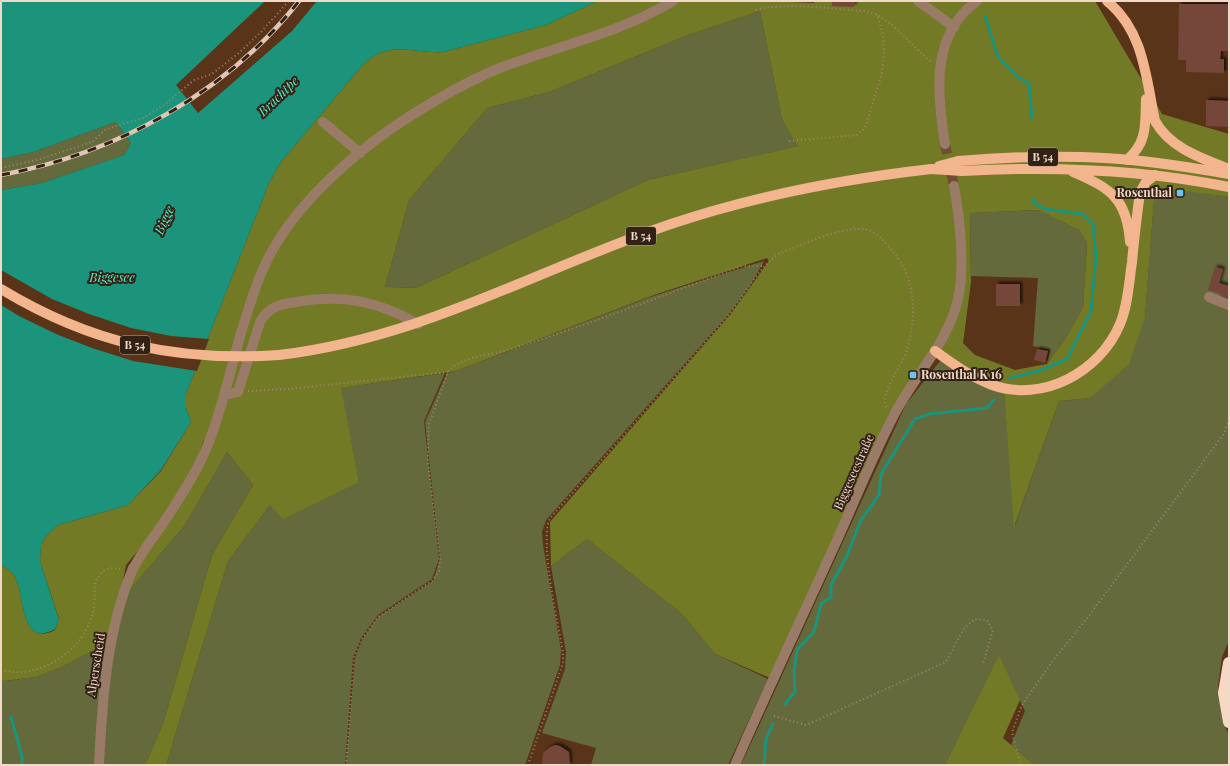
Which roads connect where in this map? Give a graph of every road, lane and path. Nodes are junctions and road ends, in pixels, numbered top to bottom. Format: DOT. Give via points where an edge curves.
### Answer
graph roads {
  1 [pos="289,1"];
  2 [pos="674,1"];
  3 [pos="918,1"];
  4 [pos="977,1"];
  5 [pos="1107,1"];
  6 [pos="756,10"];
  7 [pos="877,14"];
  8 [pos="954,27"];
  9 [pos="939,67"];
  10 [pos="1147,85"];
  11 [pos="323,122"];
  12 [pos="789,141"];
  13 [pos="945,144"];
  14 [pos="360,154"];
  15 [pos="1127,160"];
  16 [pos="1,168"];
  17 [pos="931,169"];
  18 [pos="1229,169"];
  19 [pos="1068,170"];
  20 [pos="1229,174"];
  21 [pos="1155,176"];
  22 [pos="954,186"];
  23 [pos="1229,187"];
  24 [pos="1132,262"];
  25 [pos="764,266"];
  26 [pos="1,289"];
  27 [pos="1209,297"];
  28 [pos="1229,305"];
  29 [pos="418,324"];
  30 [pos="935,351"];
  31 [pos="448,372"];
  32 [pos="238,392"];
  33 [pos="225,395"];
  34 [pos="894,415"];
  35 [pos="1229,422"];
  36 [pos="132,572"];
  37 [pos="1229,663"];
  38 [pos="984,664"];
  39 [pos="1,670"];
  40 [pos="774,716"];
  41 [pos="1229,722"];
  42 [pos="99,765"];
  43 [pos="346,765"];
  44 [pos="528,765"];
  45 [pos="735,765"];
  46 [pos="1022,765"];
  1 -- 16 [label="path" via="240,52 220,68 194,80 164,106 143,118 106,129 92,142"];
  2 -- 14 [label="street, Alperscheid" via="637,20 499,69 460,88 394,127"];
  3 -- 8 [label="street"];
  4 -- 8 [label="street"];
  5 -- 10 [label="main road" via="1115,7 1132,30 1143,62"];
  6 -- 7 [label="path" via="784,6 866,11"];
  7 -- 9 [label="path"];
  7 -- 12 [label="path" via="883,35 882,73 864,128 857,135"];
  8 -- 9 [label="street"];
  9 -- 13 [label="street" via="940,114"];
  10 -- 15 [label="main road" via="1142,142 1138,151"];
  10 -- 18 [label="main road" via="1155,121 1169,140 1202,159"];
  11 -- 14 [label="street"];
  14 -- 33 [label="street, Alperscheid" via="310,201 274,247 262,272 241,332"];
  15 -- 17 [label="main road, B 54, bridge" via="1011,157 958,161"];
  15 -- 20 [label="main road, B 54"];
  17 -- 19 [label="main road, B 54, bridge"];
  17 -- 29 [label="main road, B 54" via="820,185 719,209 674,223"];
  19 -- 21 [label="main road, B 54" via="1112,171"];
  19 -- 24 [label="main road" via="1100,184 1114,195 1128,221"];
  21 -- 23 [label="main road, B 54"];
  21 -- 24 [label="main road" via="1146,182 1140,192"];
  22 -- 30 [label="street, Biggeseestraße" via="960,229 958,297 954,314"];
  24 -- 30 [label="main road" via="1126,306 1112,341 1100,357 1068,380 1046,388 1022,390 993,385 961,371"];
  25 -- 31 [label="path" via="742,266 581,325 507,350 460,362"];
  25 -- 34 [label="path" via="780,253 853,228 871,232 890,248 908,276 913,295 910,340 886,392 886,406"];
  25 -- 44 [label="path" via="728,315 548,522 547,552 563,663"];
  26 -- 29 [label="main road, B 54, bridge" via="29,306 73,326 114,340 189,354 229,357 280,355 366,339"];
  27 -- 28 [label="street"];
  29 -- 32 [label="street" via="397,312 356,300 320,298 273,308 264,314 260,322"];
  30 -- 34 [label="street, Biggeseestraße"];
  31 -- 32 [label="path"];
  31 -- 43 [label="path" via="429,424 428,443 440,559 439,571 433,580 378,617 361,640 354,657"];
  32 -- 33 [label="street"];
  33 -- 36 [label="street, Alperscheid" via="208,445 195,473 146,544"];
  34 -- 45 [label="street, Biggeseestraße"];
  35 -- 46 [label="path" via="1223,435 1022,705 1012,732"];
  36 -- 39 [label="path" via="112,567 98,577 94,587 94,606 87,629 77,645 52,662 34,670"];
  36 -- 42 [label="street, Alperscheid" via="121,604 111,648 102,716"];
  37 -- 41 [label="highway" via="1224,694"];
  38 -- 40 [label="path" via="993,630 987,620 975,620 964,628 946,662 806,725"];
}
